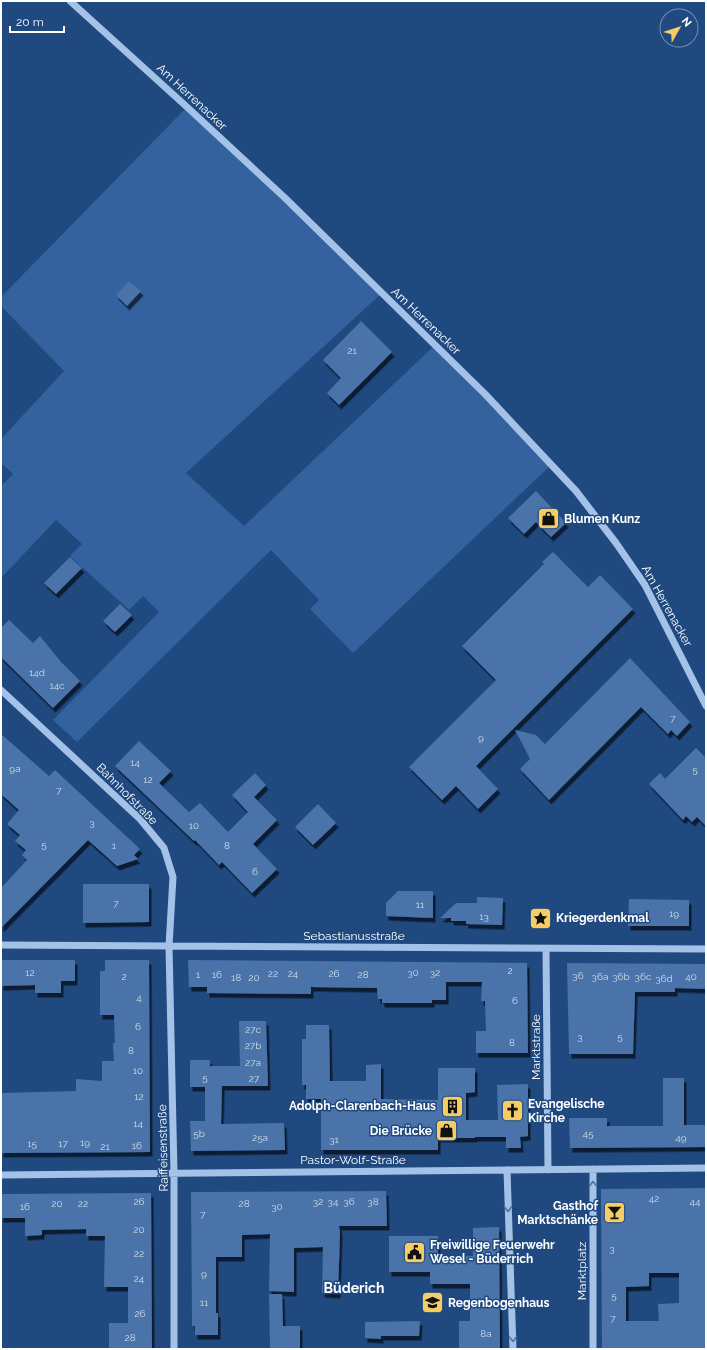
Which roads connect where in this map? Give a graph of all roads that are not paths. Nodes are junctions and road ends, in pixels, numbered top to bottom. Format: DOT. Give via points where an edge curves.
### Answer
graph roads {
  1 [pos="70,1"];
  2 [pos="1,690"];
  3 [pos="706,706"];
  4 [pos="1,945"];
  5 [pos="169,946"];
  6 [pos="546,949"];
  7 [pos="706,949"];
  8 [pos="706,1168"];
  9 [pos="507,1170"];
  10 [pos="548,1170"];
  11 [pos="593,1170"];
  12 [pos="174,1173"];
  13 [pos="1,1175"];
  14 [pos="174,1349"];
  15 [pos="514,1349"];
  16 [pos="593,1349"];
  1 -- 3 [label="street, Am Herrenacker" via="284,197 485,394 576,491 645,585"];
  2 -- 5 [label="street, Bahnhofstraße" via="140,819 164,848 173,877"];
  4 -- 5 [label="street, Sebastianusstraße"];
  5 -- 6 [label="street, Sebastianusstraße"];
  5 -- 12 [label="street, Raiffeisenstraße"];
  6 -- 7 [label="street, Sebastianusstraße"];
  6 -- 10 [label="street, Marktstraße"];
  8 -- 11 [label="street, Pastor-Wolf-Straße"];
  9 -- 10 [label="street, Pastor-Wolf-Straße"];
  9 -- 12 [label="street, Pastor-Wolf-Straße"];
  9 -- 15 [label="street, one-way"];
  10 -- 11 [label="street, Pastor-Wolf-Straße"];
  16 -- 11 [label="street, Marktplatz, one-way"];
  12 -- 13 [label="street, Pastor-Wolf-Straße"];
  12 -- 14 [label="street, Raiffeisenstraße"];
}
